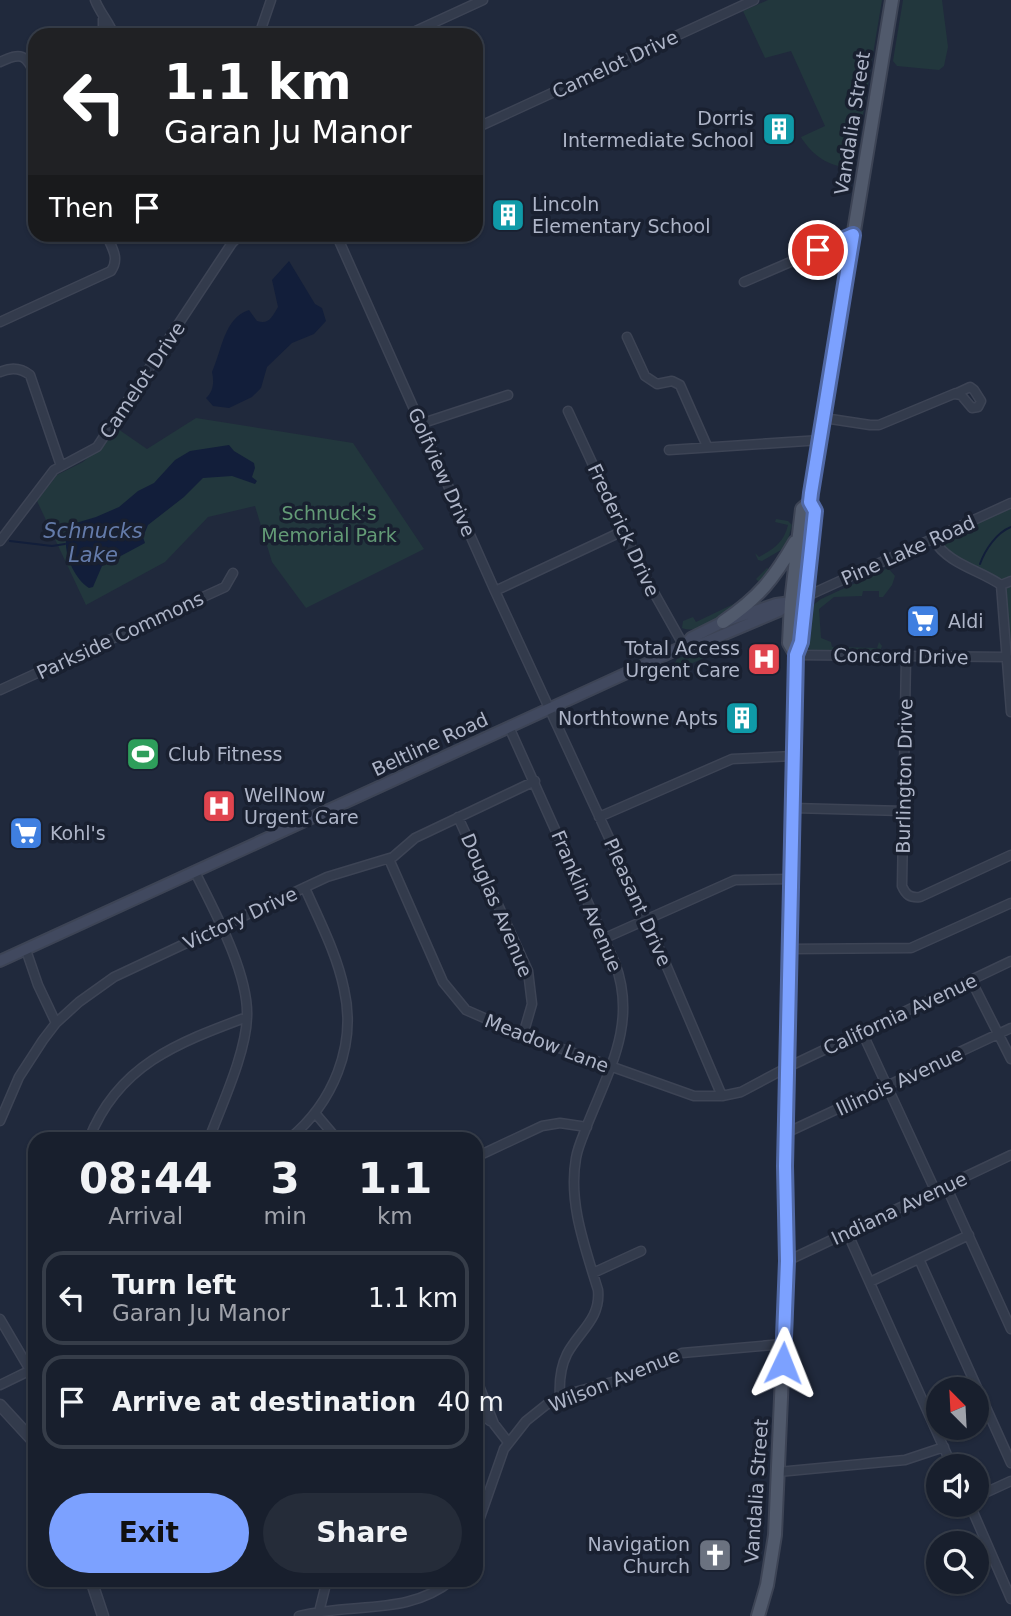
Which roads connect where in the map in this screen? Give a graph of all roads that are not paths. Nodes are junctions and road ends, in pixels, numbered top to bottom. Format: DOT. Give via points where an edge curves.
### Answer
graph roads {
  1 [pos="95,0"];
  2 [pos="271,0"];
  3 [pos="483,0"];
  4 [pos="754,0"];
  5 [pos="892,0"];
  6 [pos="103,19"];
  7 [pos="105,28"];
  8 [pos="111,28"];
  9 [pos="261,28"];
  10 [pos="422,28"];
  11 [pos="28,61"];
  12 [pos="0,62"];
  13 [pos="483,125"];
  14 [pos="853,235"];
  15 [pos="110,242"];
  16 [pos="233,242"];
  17 [pos="340,242"];
  18 [pos="744,282"];
  19 [pos="0,321"];
  20 [pos="627,337"];
  21 [pos="0,372"];
  22 [pos="955,394"];
  23 [pos="508,395"];
  24 [pos="568,411"];
  25 [pos="824,418"];
  26 [pos="420,424"];
  27 [pos="821,440"];
  28 [pos="708,446"];
  29 [pos="669,450"];
  30 [pos="61,466"];
  31 [pos="810,502"];
  32 [pos="1011,503"];
  33 [pos="622,531"];
  34 [pos="799,536"];
  35 [pos="933,539"];
  36 [pos="0,541"];
  37 [pos="233,573"];
  38 [pos="1011,581"];
  39 [pos="1001,585"];
  40 [pos="495,591"];
  41 [pos="805,597"];
  42 [pos="791,603"];
  43 [pos="723,622"];
  44 [pos="684,646"];
  45 [pos="796,655"];
  46 [pos="906,657"];
  47 [pos="1007,657"];
  48 [pos="0,690"];
  49 [pos="549,709"];
  50 [pos="1011,712"];
  51 [pos="509,727"];
  52 [pos="794,756"];
  53 [pos="535,781"];
  54 [pos="793,808"];
  55 [pos="903,811"];
  56 [pos="458,817"];
  57 [pos="599,817"];
  58 [pos="1011,855"];
  59 [pos="389,859"];
  60 [pos="195,872"];
  61 [pos="792,879"];
  62 [pos="305,888"];
  63 [pos="1011,903"];
  64 [pos="647,920"];
  65 [pos="220,926"];
  66 [pos="605,938"];
  67 [pos="790,948"];
  68 [pos="26,950"];
  69 [pos="0,961"];
  70 [pos="1011,961"];
  71 [pos="971,980"];
  72 [pos="247,1017"];
  73 [pos="56,1023"];
  74 [pos="1011,1028"];
  75 [pos="862,1032"];
  76 [pos="999,1034"];
  77 [pos="523,1035"];
  78 [pos="1011,1059"];
  79 [pos="610,1067"];
  80 [pos="788,1067"];
  81 [pos="887,1086"];
  82 [pos="722,1096"];
  83 [pos="315,1113"];
  84 [pos="0,1122"];
  85 [pos="587,1127"];
  86 [pos="92,1132"];
  87 [pos="211,1132"];
  88 [pos="296,1132"];
  89 [pos="331,1132"];
  90 [pos="786,1133"];
  91 [pos="483,1154"];
  92 [pos="1011,1155"];
  93 [pos="946,1186"];
  94 [pos="935,1191"];
  95 [pos="847,1232"];
  96 [pos="969,1236"];
  97 [pos="641,1251"];
  98 [pos="919,1259"];
  99 [pos="787,1261"];
  100 [pos="593,1273"];
  101 [pos="870,1282"];
  102 [pos="0,1319"];
  103 [pos="1011,1329"];
  104 [pos="783,1344"];
  105 [pos="28,1363"];
  106 [pos="28,1371"];
  107 [pos="0,1385"];
  108 [pos="483,1396"];
  109 [pos="560,1398"];
  110 [pos="0,1405"];
  111 [pos="483,1415"];
  112 [pos="494,1424"];
  113 [pos="28,1435"];
  114 [pos="508,1442"];
  115 [pos="944,1447"];
  116 [pos="947,1454"];
  117 [pos="1011,1463"];
  118 [pos="778,1472"];
  119 [pos="1011,1481"];
  120 [pos="989,1491"];
  121 [pos="483,1499"];
  122 [pos="975,1517"];
  123 [pos="93,1587"];
  124 [pos="325,1587"];
  125 [pos="444,1587"];
  126 [pos="1011,1599"];
  127 [pos="319,1612"];
  128 [pos="103,1616"];
  129 [pos="299,1616"];
  130 [pos="758,1616"];
  1 -- 6 [label="street"];
  2 -- 9 [label="street"];
  3 -- 10 [label="street"];
  4 -- 13 [label="street, Camelot Drive"];
  5 -- 14 [label="main road, Vandalia Street"];
  6 -- 7 [label="street"];
  6 -- 8 [label="street"];
  11 -- 12 [label="street" via="15,55"];
  14 -- 18 [label="street"];
  14 -- 25 [label="main road, Vandalia Street"];
  15 -- 19 [label="street" via="116,255 107,274"];
  16 -- 30 [label="street, Camelot Drive" via="97,447"];
  17 -- 26 [label="street, Golfview Drive"];
  20 -- 28 [label="street" via="647,378 657,384 672,381 680,385"];
  21 -- 30 [label="street" via="15,368 30,375"];
  22 -- 25 [label="street" via="879,425"];
  23 -- 26 [label="street"];
  24 -- 33 [label="street, Frederick Drive"];
  25 -- 27 [label="main road, Vandalia Street"];
  26 -- 40 [label="street, Golfview Drive"];
  27 -- 28 [label="street"];
  27 -- 31 [label="main road, Vandalia Street"];
  28 -- 29 [label="street"];
  30 -- 36 [label="street, Camelot Drive"];
  31 -- 34 [label="main road, Vandalia Street" via="802,509"];
  31 -- 41 [label="main road, Vandalia Street" via="815,511"];
  32 -- 35 [label="street, Pine Lake Road"];
  33 -- 40 [label="street"];
  33 -- 44 [label="street, Frederick Drive"];
  34 -- 42 [label="main road, Vandalia Street"];
  34 -- 43 [label="main road" via="759,596"];
  35 -- 39 [label="street" via="939,550 959,564"];
  35 -- 41 [label="street, Pine Lake Road"];
  37 -- 48 [label="street, Parkside Commons" via="225,587"];
  38 -- 39 [label="street"];
  39 -- 47 [label="street"];
  40 -- 49 [label="street, Golfview Drive"];
  41 -- 42 [label="main road, Beltline Road"];
  41 -- 45 [label="main road, Vandalia Street"];
  42 -- 43 [label="main road, Beltline Road"];
  42 -- 44 [label="main road, Beltline Road" via="694,647"];
  42 -- 45 [label="main road, Vandalia Street" via="789,643"];
  43 -- 44 [label="main road, Beltline Road"];
  44 -- 49 [label="main road, Beltline Road"];
  45 -- 46 [label="street, Concord Drive"];
  45 -- 52 [label="main road, Vandalia Street"];
  46 -- 47 [label="street, Concord Drive"];
  46 -- 55 [label="street, Burlington Drive"];
  47 -- 50 [label="street"];
  49 -- 51 [label="main road, Beltline Road"];
  49 -- 57 [label="street, Pleasant Drive"];
  51 -- 53 [label="street, Franklin Avenue"];
  51 -- 60 [label="main road, Beltline Road"];
  52 -- 54 [label="main road, Vandalia Street"];
  52 -- 57 [label="street" via="732,759"];
  53 -- 56 [label="street, Victory Drive"];
  53 -- 66 [label="street, Franklin Avenue"];
  54 -- 55 [label="street"];
  54 -- 61 [label="main road, Vandalia Street"];
  55 -- 58 [label="street, Burlington Drive" via="902,886 912,898"];
  56 -- 59 [label="street, Victory Drive" via="415,838"];
  56 -- 77 [label="street, Douglas Avenue" via="528,971 532,992"];
  57 -- 64 [label="street, Pleasant Drive"];
  59 -- 62 [label="street, Victory Drive"];
  59 -- 77 [label="street, Meadow Lane" via="449,992 466,1010"];
  60 -- 65 [label="street"];
  60 -- 68 [label="main road, Beltline Road"];
  61 -- 64 [label="street" via="735,880"];
  61 -- 67 [label="main road, Vandalia Street"];
  62 -- 65 [label="street, Victory Drive"];
  62 -- 83 [label="street" via="335,960 347,1007 340,1069"];
  63 -- 67 [label="street" via="911,948"];
  64 -- 66 [label="street"];
  64 -- 82 [label="street, Pleasant Drive"];
  65 -- 72 [label="street" via="242,977"];
  65 -- 73 [label="street, Victory Drive" via="114,977"];
  66 -- 79 [label="street, Franklin Avenue" via="620,975 625,1004 622,1032"];
  67 -- 80 [label="main road, Vandalia Street"];
  68 -- 69 [label="main road, Beltline Road"];
  68 -- 73 [label="street"];
  70 -- 71 [label="street, California Avenue"];
  71 -- 75 [label="street, California Avenue"];
  71 -- 76 [label="street"];
  72 -- 86 [label="street" via="149,1060 113,1094"];
  72 -- 87 [label="street" via="243,1042"];
  73 -- 84 [label="street, Victory Drive" via="19,1077"];
  74 -- 76 [label="street, Illinois Avenue"];
  75 -- 80 [label="street, California Avenue"];
  75 -- 81 [label="street"];
  76 -- 78 [label="street"];
  76 -- 81 [label="street, Illinois Avenue"];
  77 -- 79 [label="street, Meadow Lane"];
  79 -- 82 [label="street, Meadow Lane" via="682,1093"];
  79 -- 85 [label="street, Franklin Avenue"];
  80 -- 82 [label="street, Meadow Lane" via="741,1093"];
  80 -- 90 [label="main road, Vandalia Street"];
  81 -- 90 [label="street, Illinois Avenue"];
  81 -- 94 [label="street"];
  83 -- 88 [label="street"];
  83 -- 89 [label="street"];
  85 -- 91 [label="street" via="542,1126"];
  85 -- 100 [label="street, Franklin Avenue" via="576,1154 573,1187"];
  90 -- 99 [label="main road, Vandalia Street"];
  92 -- 93 [label="street, Indiana Avenue"];
  93 -- 94 [label="street, Indiana Avenue"];
  93 -- 96 [label="street"];
  94 -- 95 [label="street, Indiana Avenue"];
  95 -- 99 [label="street, Indiana Avenue"];
  95 -- 101 [label="street"];
  96 -- 98 [label="street"];
  96 -- 103 [label="street"];
  97 -- 100 [label="street"];
  98 -- 101 [label="street"];
  98 -- 117 [label="street"];
  99 -- 104 [label="main road, Vandalia Street"];
  100 -- 109 [label="street, Franklin Avenue" via="596,1312 568,1352 560,1376"];
  101 -- 115 [label="street"];
  102 -- 105 [label="street"];
  104 -- 109 [label="street, Wilson Avenue" via="682,1353"];
  104 -- 118 [label="main road, Vandalia Street"];
  106 -- 107 [label="street"];
  108 -- 112 [label="street"];
  109 -- 114 [label="street, Wilson Avenue" via="536,1412"];
  110 -- 113 [label="street"];
  111 -- 112 [label="street"];
  112 -- 114 [label="street"];
  114 -- 121 [label="street, Wilson Avenue"];
  115 -- 116 [label="street"];
  115 -- 118 [label="street" via="905,1461"];
  118 -- 130 [label="main road, Vandalia Street" via="772,1559"];
  119 -- 120 [label="street"];
  122 -- 126 [label="street"];
  123 -- 128 [label="street"];
  124 -- 127 [label="street"];
  125 -- 127 [label="street" via="405,1611"];
  127 -- 129 [label="street"];
}
